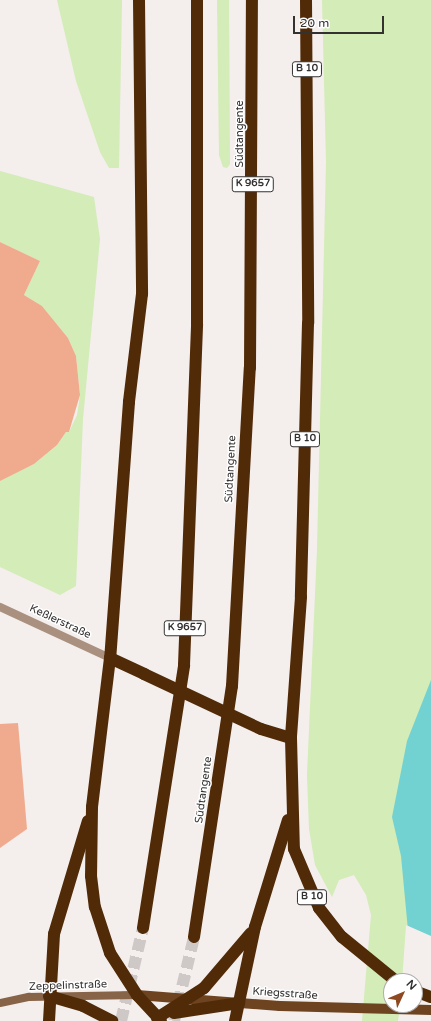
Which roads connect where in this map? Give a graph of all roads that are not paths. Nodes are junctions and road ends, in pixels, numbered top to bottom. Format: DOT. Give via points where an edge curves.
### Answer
graph roads {
  1 [pos="139,0"];
  2 [pos="197,0"];
  3 [pos="252,0"];
  4 [pos="306,0"];
  5 [pos="0,607"];
  6 [pos="110,658"];
  7 [pos="291,738"];
  8 [pos="292,805"];
  9 [pos="92,807"];
  10 [pos="255,927"];
  11 [pos="143,928"];
  12 [pos="194,936"];
  13 [pos="385,973"];
  14 [pos="137,995"];
  15 [pos="49,996"];
  16 [pos="191,998"];
  17 [pos="0,1003"];
  18 [pos="239,1003"];
  19 [pos="431,1010"];
  20 [pos="156,1020"];
  21 [pos="50,1021"];
  22 [pos="112,1021"];
  23 [pos="236,1021"];
  1 -- 6 [label="highway" via="142,294 129,402"];
  2 -- 11 [label="highway, K 9657" via="198,324 184,665"];
  3 -- 12 [label="highway, Südtangente / K 9657" via="250,368 233,678"];
  4 -- 7 [label="highway, B 10" via="308,322 301,598"];
  5 -- 6 [label="street, Keßlerstraße"];
  6 -- 7 [label="highway, bridge" via="261,729"];
  6 -- 9 [label="highway"];
  7 -- 8 [label="highway, B 10"];
  8 -- 10 [label="highway" via="284,842"];
  8 -- 13 [label="highway, B 10" via="294,849 309,891 342,937"];
  9 -- 14 [label="highway" via="95,907 110,953"];
  9 -- 15 [label="highway" via="54,934"];
  10 -- 16 [label="highway" via="233,959"];
  10 -- 18 [label="highway"];
  14 -- 15 [label="street, Zeppelinstraße"];
  14 -- 16 [label="main road, Kriegsstraße"];
  14 -- 20 [label="highway"];
  15 -- 17 [label="street, Zeppelinstraße"];
  15 -- 21 [label="highway"];
  15 -- 22 [label="highway" via="83,1006"];
  16 -- 18 [label="main road, Kriegsstraße"];
  16 -- 20 [label="highway"];
  18 -- 19 [label="main road, Kriegsstraße" via="373,1011"];
  18 -- 20 [label="highway" via="212,1005"];
  18 -- 23 [label="highway"];
}
